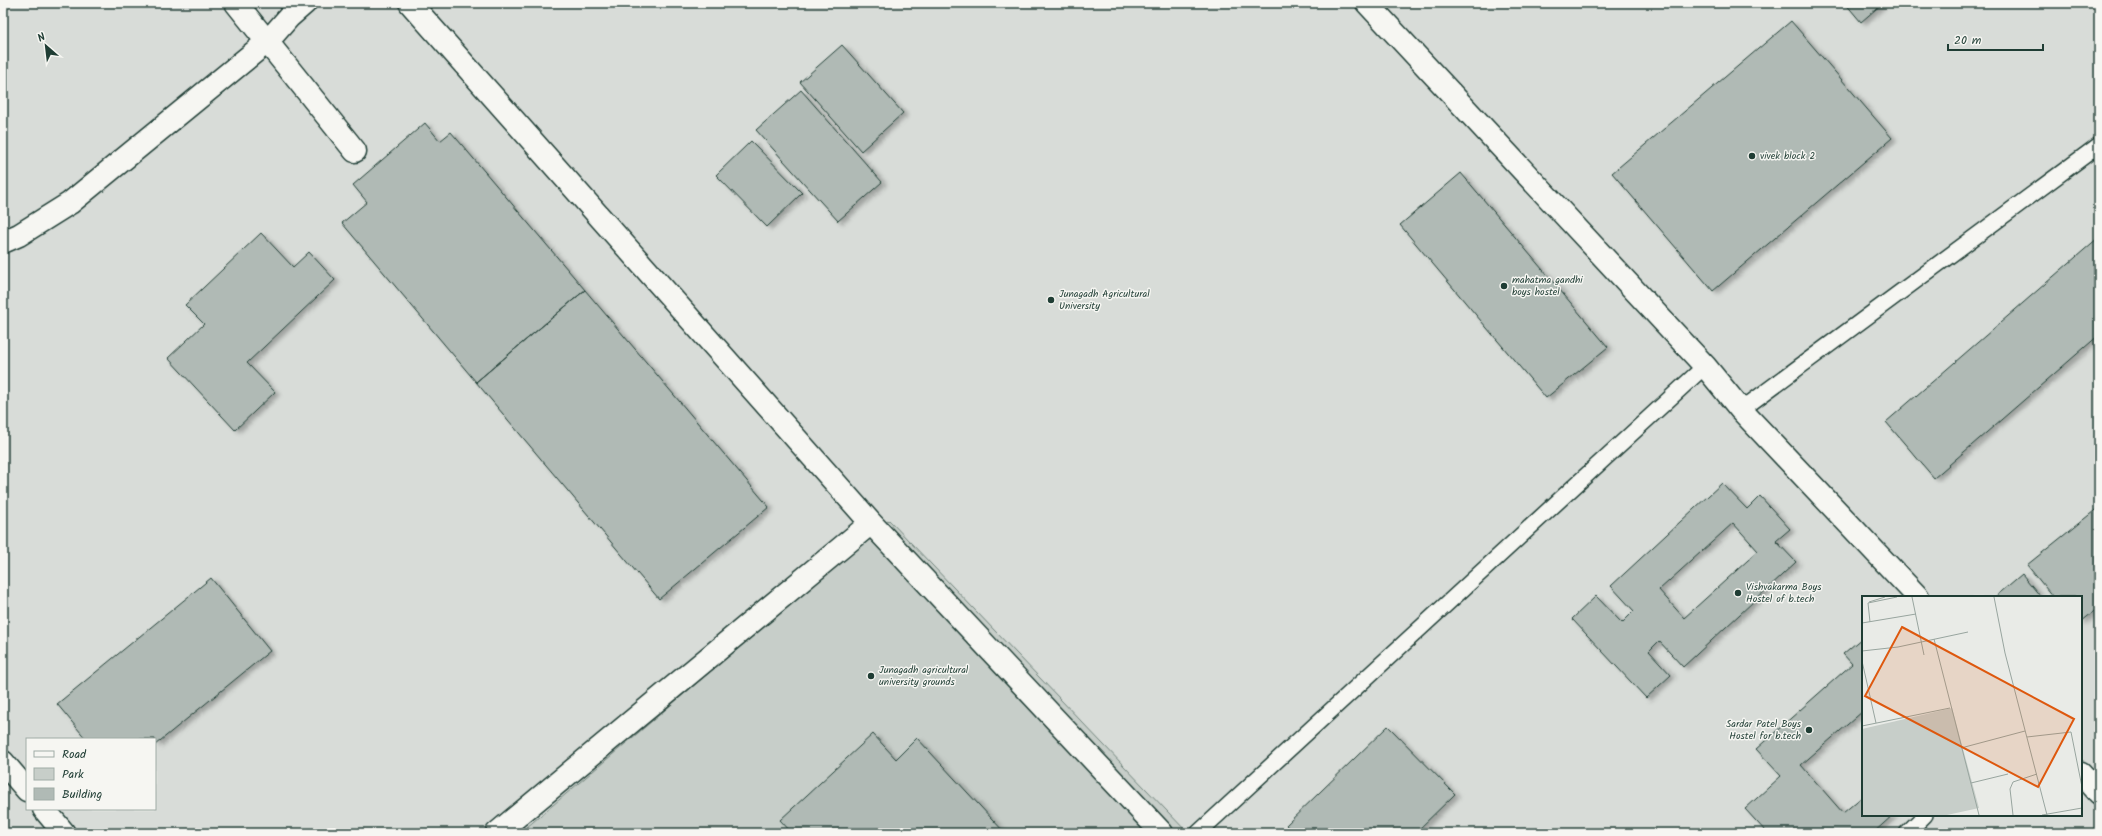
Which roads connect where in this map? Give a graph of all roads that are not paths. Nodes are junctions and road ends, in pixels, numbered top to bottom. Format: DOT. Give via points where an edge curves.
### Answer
graph roads {
  1 [pos="236,3"];
  2 [pos="305,3"];
  3 [pos="410,3"];
  4 [pos="1367,3"];
  5 [pos="268,41"];
  6 [pos="2099,145"];
  7 [pos="355,151"];
  8 [pos="3,242"];
  9 [pos="1705,366"];
  10 [pos="1742,410"];
  11 [pos="871,523"];
  12 [pos="1917,596"];
  13 [pos="3,762"];
  14 [pos="2082,774"];
  15 [pos="26,789"];
  16 [pos="2099,793"];
  17 [pos="45,810"];
  18 [pos="1924,816"];
  19 [pos="64,833"];
  20 [pos="497,833"];
  21 [pos="1162,833"];
  22 [pos="1198,833"];
  23 [pos="1907,833"];
  1 -- 5 [label="street"];
  2 -- 5 [label="street" via="289,16"];
  3 -- 11 [label="street"];
  4 -- 9 [label="street"];
  5 -- 7 [label="street"];
  5 -- 8 [label="street" via="70,203"];
  6 -- 10 [label="lane"];
  9 -- 10 [label="street"];
  9 -- 22 [label="lane"];
  10 -- 12 [label="street"];
  11 -- 20 [label="street"];
  11 -- 21 [label="street"];
  13 -- 15 [label="street"];
  14 -- 16 [label="street"];
  17 -- 19 [label="street"];
  18 -- 23 [label="lane"];
}
